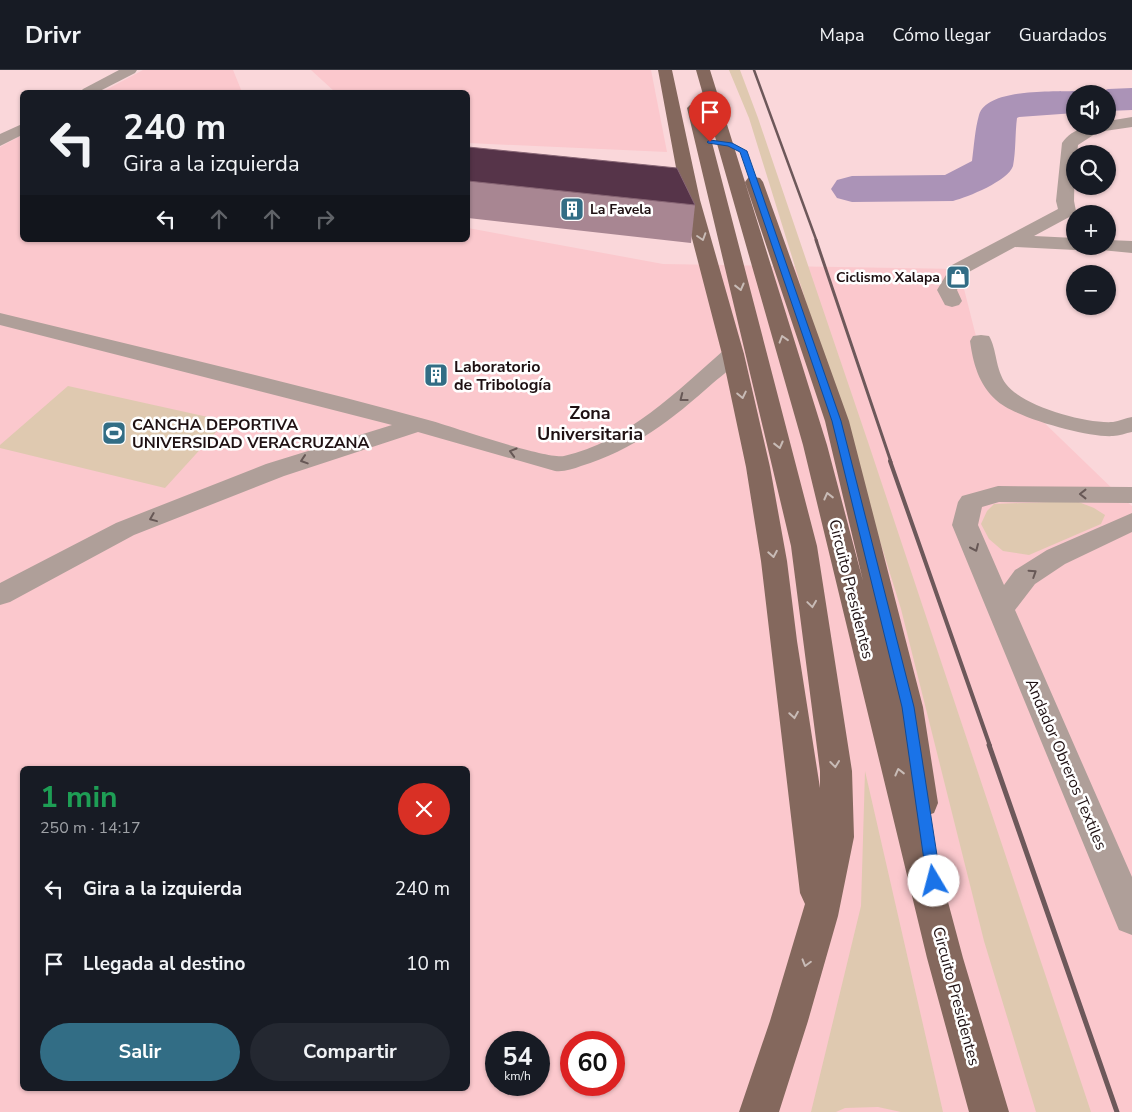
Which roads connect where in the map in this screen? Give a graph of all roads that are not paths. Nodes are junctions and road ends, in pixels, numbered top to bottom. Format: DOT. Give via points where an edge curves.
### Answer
graph roads {
  1 [pos="130,70"];
  2 [pos="665,70"];
  3 [pos="703,70"];
  4 [pos="718,70"];
  5 [pos="92,90"];
  6 [pos="692,97"];
  7 [pos="674,115"];
  8 [pos="732,115"];
  9 [pos="1132,122"];
  10 [pos="1116,124"];
  11 [pos="20,129"];
  12 [pos="1082,135"];
  13 [pos="0,141"];
  14 [pos="680,150"];
  15 [pos="743,151"];
  16 [pos="1013,241"];
  17 [pos="1066,244"];
  18 [pos="1116,246"];
  19 [pos="1132,247"];
  20 [pos="952,301"];
  21 [pos="0,319"];
  22 [pos="981,340"];
  23 [pos="733,354"];
  24 [pos="1132,424"];
  25 [pos="418,425"];
  26 [pos="1132,495"];
  27 [pos="1132,522"];
  28 [pos="0,595"];
  29 [pos="1001,609"];
  30 [pos="820,916"];
  31 [pos="1132,918"];
  32 [pos="945,958"];
  33 [pos="759,1112"];
  34 [pos="989,1112"];
  1 -- 5 [label="street"];
  2 -- 7 [label="main road"];
  32 -- 3 [label="main road, Circuito Presidentes, one-way" via="815,445"];
  4 -- 8 [label="main road"];
  6 -- 30 [label="main road, one-way" via="804,546 836,770 837,837"];
  7 -- 8 [label="main road" via="686,121 705,123 722,121"];
  7 -- 14 [label="main road"];
  8 -- 15 [label="main road"];
  9 -- 10 [label="street"];
  11 -- 13 [label="street"];
  12 -- 16 [label="street" via="1070,143 1067,211"];
  14 -- 15 [label="main road" via="692,144 710,142 730,144"];
  14 -- 23 [label="main road, one-way" via="681,199 705,246"];
  15 -- 32 [label="main road" via="836,421 851,478 908,707"];
  16 -- 17 [label="street"];
  16 -- 20 [label="street" via="959,269 946,290"];
  18 -- 19 [label="street"];
  21 -- 25 [label="street"];
  22 -- 24 [label="street" via="985,369 1005,397 1069,423 1113,429"];
  23 -- 25 [label="street, one-way" via="688,394 609,450 560,465"];
  23 -- 30 [label="main road, one-way" via="758,467 774,561"];
  25 -- 28 [label="street, one-way" via="275,470 125,529"];
  26 -- 29 [label="street, Andador Obreros Textiles, one-way" via="998,494 971,502 965,526"];
  29 -- 27 [label="street, one-way" via="1025,577 1056,557"];
  29 -- 31 [label="street, Andador Obreros Textiles"];
  30 -- 33 [label="main road, one-way"];
  32 -- 34 [label="main road, Circuito Presidentes"];
}
